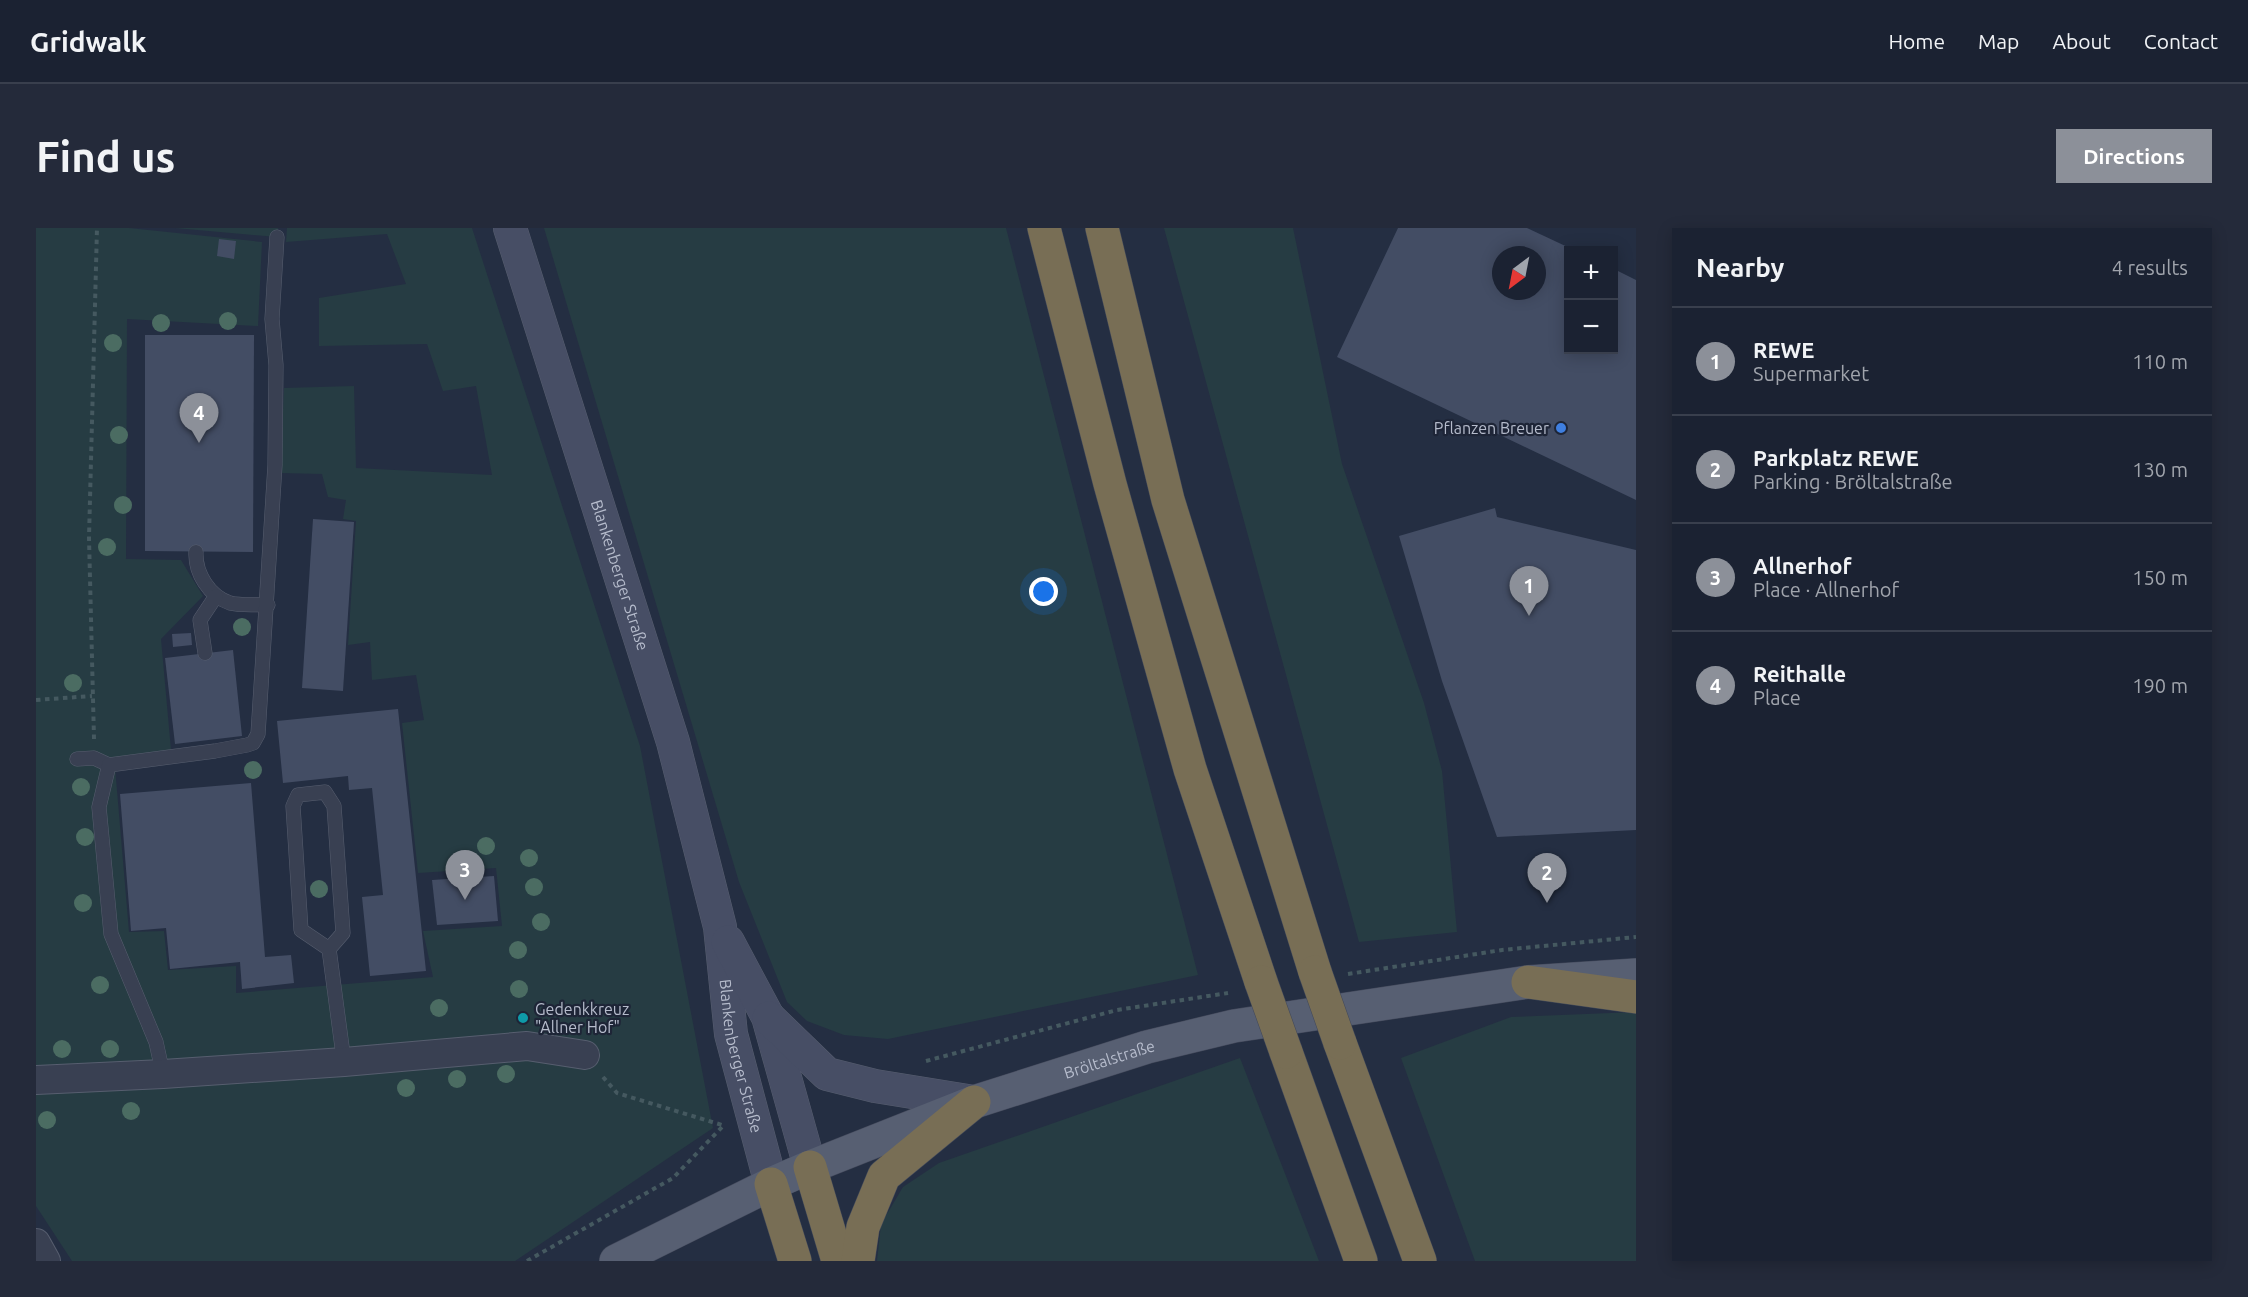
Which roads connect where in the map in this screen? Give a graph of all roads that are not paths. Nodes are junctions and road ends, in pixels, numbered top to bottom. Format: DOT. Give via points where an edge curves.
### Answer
graph roads {
  1 [pos="510,228"];
  2 [pos="1044,228"];
  3 [pos="1102,228"];
  4 [pos="277,237"];
  5 [pos="196,552"];
  6 [pos="216,596"];
  7 [pos="268,605"];
  8 [pos="204,653"];
  9 [pos="77,759"];
  10 [pos="109,765"];
  11 [pos="720,927"];
  12 [pos="329,949"];
  13 [pos="1636,975"];
  14 [pos="1528,982"];
  15 [pos="1636,997"];
  16 [pos="768,1017"];
  17 [pos="585,1055"];
  18 [pos="345,1062"];
  19 [pos="164,1074"];
  20 [pos="36,1080"];
  21 [pos="974,1102"];
  22 [pos="810,1167"];
  23 [pos="771,1184"];
  24 [pos="36,1243"];
  25 [pos="1355,1252"];
  26 [pos="46,1261"];
  27 [pos="616,1261"];
  28 [pos="795,1261"];
  29 [pos="838,1261"];
  30 [pos="858,1261"];
  31 [pos="1420,1261"];
  1 -- 11 [label="street, Blankenberger Straße" via="673,742"];
  2 -- 25 [label="highway, bridge" via="1190,769"];
  3 -- 31 [label="highway, bridge" via="1168,500 1315,972"];
  4 -- 7 [label="lane" via="272,319 276,365 275,465"];
  5 -- 6 [label="lane" via="196,565"];
  6 -- 7 [label="lane" via="232,603"];
  6 -- 8 [label="lane" via="200,620"];
  7 -- 10 [label="lane" via="256,739 247,745 215,751"];
  9 -- 10 [label="lane" via="94,758"];
  10 -- 19 [label="lane" via="99,807 111,934 156,1042"];
  11 -- 16 [label="street, Blankenberger Straße"];
  11 -- 23 [label="street, Blankenberger Straße" via="731,1034"];
  12 -- 12 [label="lane" via="301,930 293,806 298,795 325,792 334,806 343,933"];
  12 -- 18 [label="lane"];
  13 -- 14 [label="main road, Bröltalstraße"];
  14 -- 15 [label="highway"];
  14 -- 21 [label="main road, Bröltalstraße" via="1234,1026 1147,1047"];
  16 -- 21 [label="street" via="827,1074"];
  16 -- 22 [label="street, Blankenberger Straße"];
  17 -- 18 [label="street" via="527,1046"];
  18 -- 19 [label="street"];
  19 -- 20 [label="street"];
  21 -- 22 [label="main road, Bröltalstraße"];
  21 -- 30 [label="highway" via="884,1176 863,1227"];
  22 -- 23 [label="main road, Bröltalstraße"];
  22 -- 29 [label="highway"];
  23 -- 27 [label="main road, Bröltalstraße"];
  23 -- 28 [label="highway"];
  24 -- 26 [label="street"];
}
